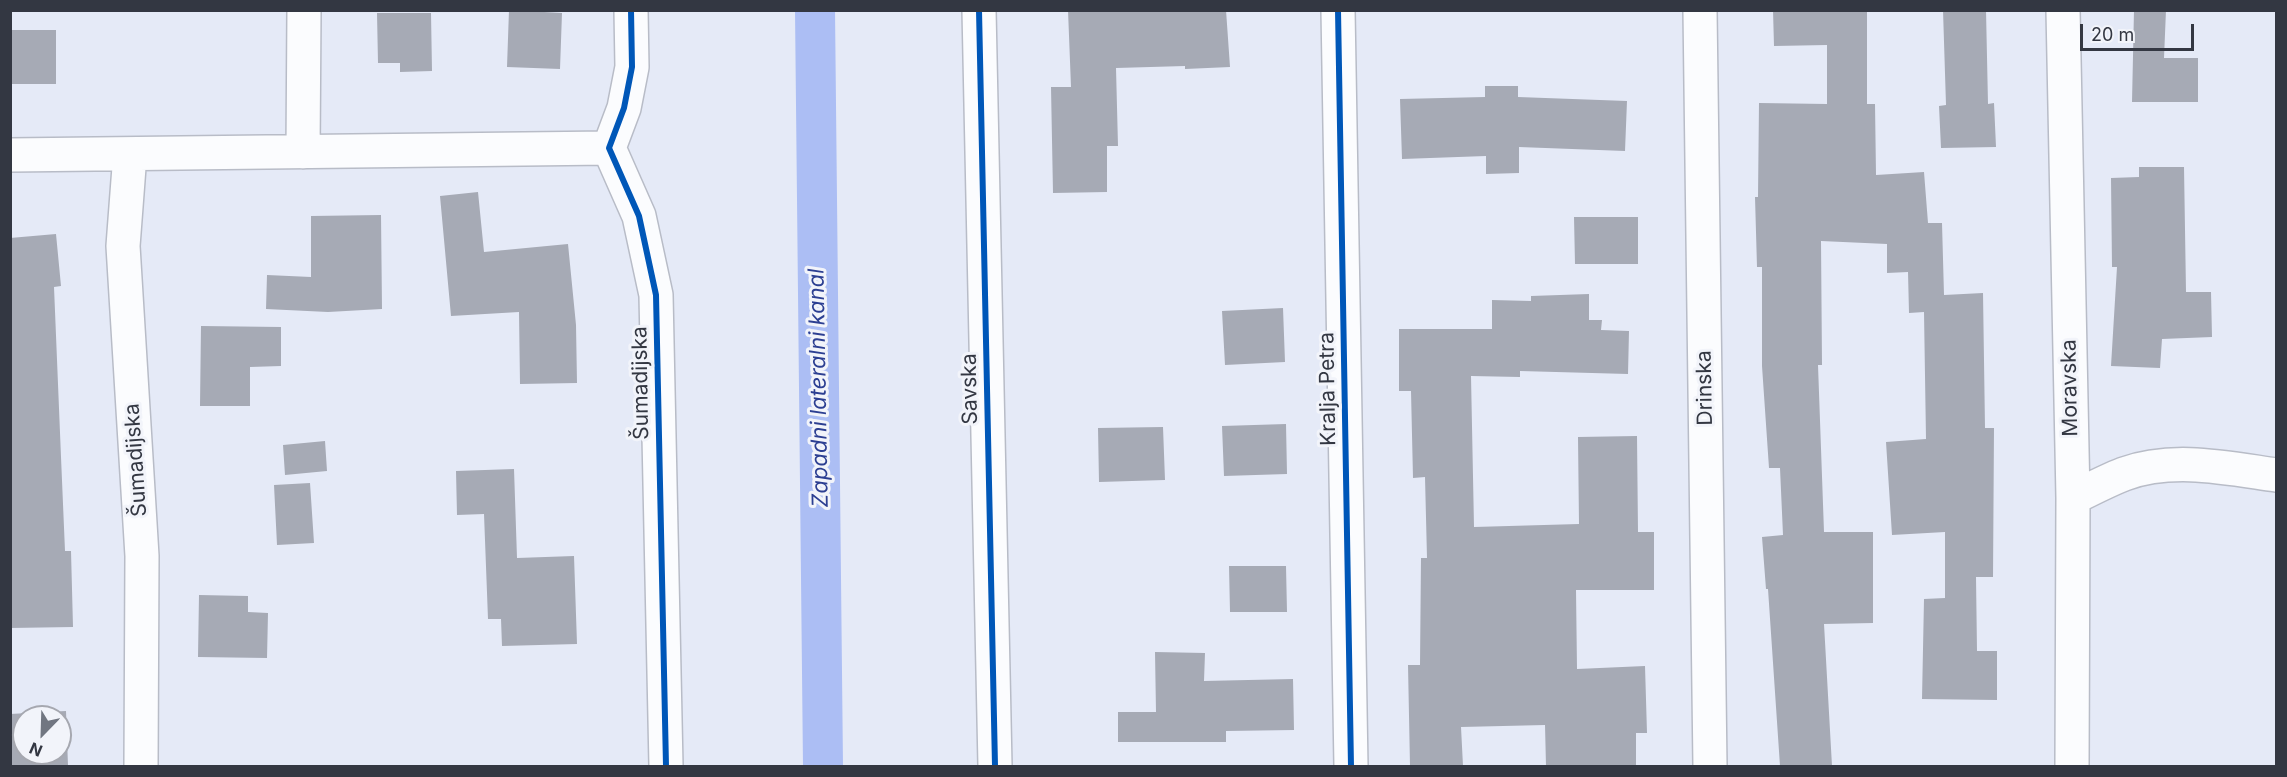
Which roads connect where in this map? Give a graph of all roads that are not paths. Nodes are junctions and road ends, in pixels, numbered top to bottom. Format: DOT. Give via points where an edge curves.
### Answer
graph roads {
  1 [pos="304,10"];
  2 [pos="631,10"];
  3 [pos="979,10"];
  4 [pos="1338,10"];
  5 [pos="1700,10"];
  6 [pos="2063,10"];
  7 [pos="609,148"];
  8 [pos="303,152"];
  9 [pos="130,154"];
  10 [pos="10,155"];
  11 [pos="2277,475"];
  12 [pos="2073,498"];
  13 [pos="141,766"];
  14 [pos="666,766"];
  15 [pos="994,766"];
  16 [pos="1351,766"];
  17 [pos="1710,766"];
  18 [pos="2072,766"];
  1 -- 8 [label="street"];
  2 -- 7 [label="street" via="632,67 624,108"];
  3 -- 15 [label="street, Savska"];
  4 -- 16 [label="street, Kralja Petra"];
  5 -- 17 [label="street, Drinska"];
  6 -- 12 [label="street, Moravska"];
  7 -- 8 [label="street"];
  7 -- 14 [label="street, Šumadijska" via="639,216 656,295"];
  8 -- 9 [label="street"];
  9 -- 10 [label="street"];
  9 -- 13 [label="street, Šumadijska" via="123,246 142,556"];
  11 -- 12 [label="street" via="2209,466 2163,465 2125,474"];
  12 -- 18 [label="street, Moravska"];
}
